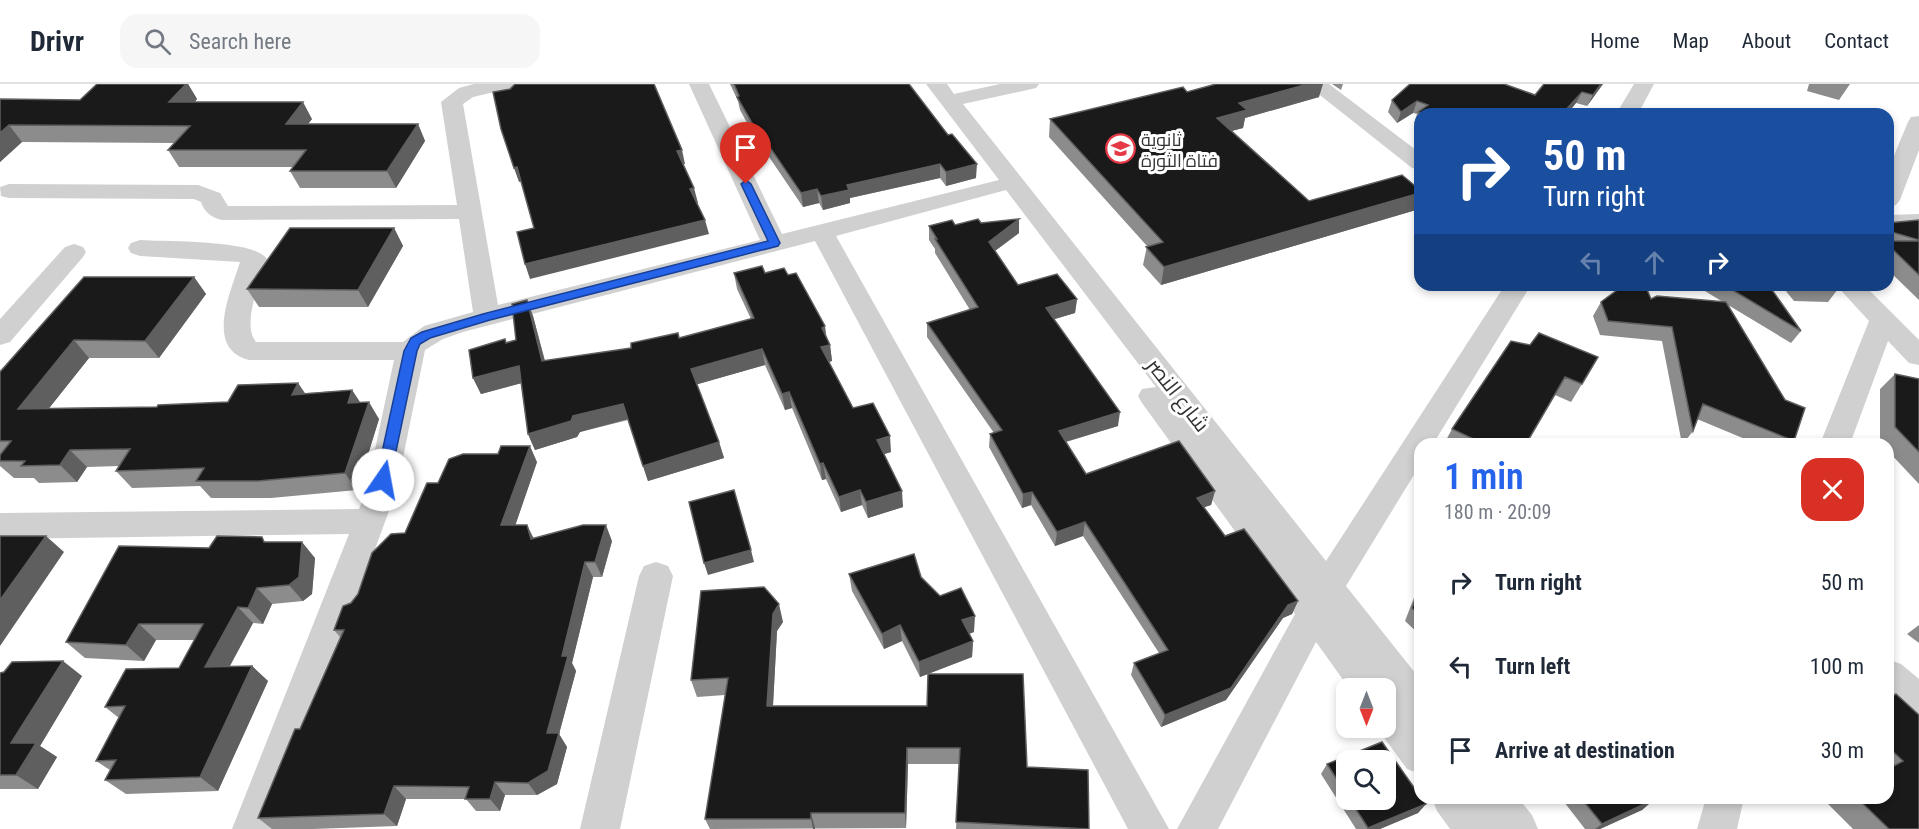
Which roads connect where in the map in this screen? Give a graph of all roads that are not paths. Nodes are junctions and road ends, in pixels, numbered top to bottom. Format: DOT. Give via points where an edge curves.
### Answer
graph roads {
  1 [pos="504,84"];
  2 [pos="699,84"];
  3 [pos="914,84"];
  4 [pos="1029,84"];
  5 [pos="1316,84"];
  6 [pos="1644,84"];
  7 [pos="942,92"];
  8 [pos="1630,108"];
  9 [pos="1919,125"];
  10 [pos="1414,158"];
  11 [pos="1894,185"];
  12 [pos="997,188"];
  13 [pos="9,191"];
  14 [pos="470,212"];
  15 [pos="1919,221"];
  16 [pos="1894,222"];
  17 [pos="822,232"];
  18 [pos="774,243"];
  19 [pos="140,248"];
  20 [pos="74,252"];
  21 [pos="1514,291"];
  22 [pos="1855,291"];
  23 [pos="487,317"];
  24 [pos="1882,320"];
  25 [pos="0,336"];
  26 [pos="410,351"];
  27 [pos="1919,356"];
  28 [pos="1423,438"];
  29 [pos="1837,438"];
  30 [pos="1414,452"];
  31 [pos="371,521"];
  32 [pos="0,526"];
  33 [pos="656,576"];
  34 [pos="1321,601"];
  35 [pos="1364,678"];
  36 [pos="1894,680"];
  37 [pos="1414,700"];
  38 [pos="1919,701"];
  39 [pos="1396,724"];
  40 [pos="1414,748"];
  41 [pos="1455,804"];
  42 [pos="1498,804"];
  43 [pos="1723,804"];
  44 [pos="252,829"];
  45 [pos="600,829"];
  46 [pos="1149,829"];
  47 [pos="1197,829"];
  48 [pos="1474,829"];
  49 [pos="1518,829"];
  50 [pos="1717,829"];
  1 -- 14 [label="street" via="466,92 452,102"];
  2 -- 18 [label="street"];
  3 -- 12 [label="street, شارع النصر"];
  4 -- 7 [label="street"];
  5 -- 10 [label="street"];
  6 -- 8 [label="street"];
  7 -- 34 [label="street, شارع النصر"];
  9 -- 11 [label="street"];
  12 -- 17 [label="street"];
  12 -- 34 [label="street, شارع النصر"];
  13 -- 14 [label="street" via="198,192 212,198 222,213"];
  14 -- 23 [label="street"];
  15 -- 16 [label="street"];
  17 -- 18 [label="street"];
  17 -- 46 [label="street"];
  18 -- 23 [label="street"];
  19 -- 26 [label="street" via="241,253 254,259 236,320 238,338 249,351"];
  20 -- 25 [label="street"];
  21 -- 28 [label="street"];
  22 -- 24 [label="street"];
  23 -- 26 [label="street" via="426,335"];
  24 -- 27 [label="street"];
  24 -- 29 [label="street"];
  26 -- 31 [label="street" via="381,492"];
  30 -- 34 [label="street"];
  31 -- 32 [label="street"];
  31 -- 44 [label="street"];
  33 -- 45 [label="street"];
  34 -- 35 [label="street, شارع النصر"];
  34 -- 37 [label="street, شارع النصر"];
  34 -- 47 [label="street"];
  36 -- 38 [label="street"];
  39 -- 40 [label="street"];
  41 -- 48 [label="street"];
  42 -- 49 [label="street"];
  43 -- 50 [label="street"];
}
